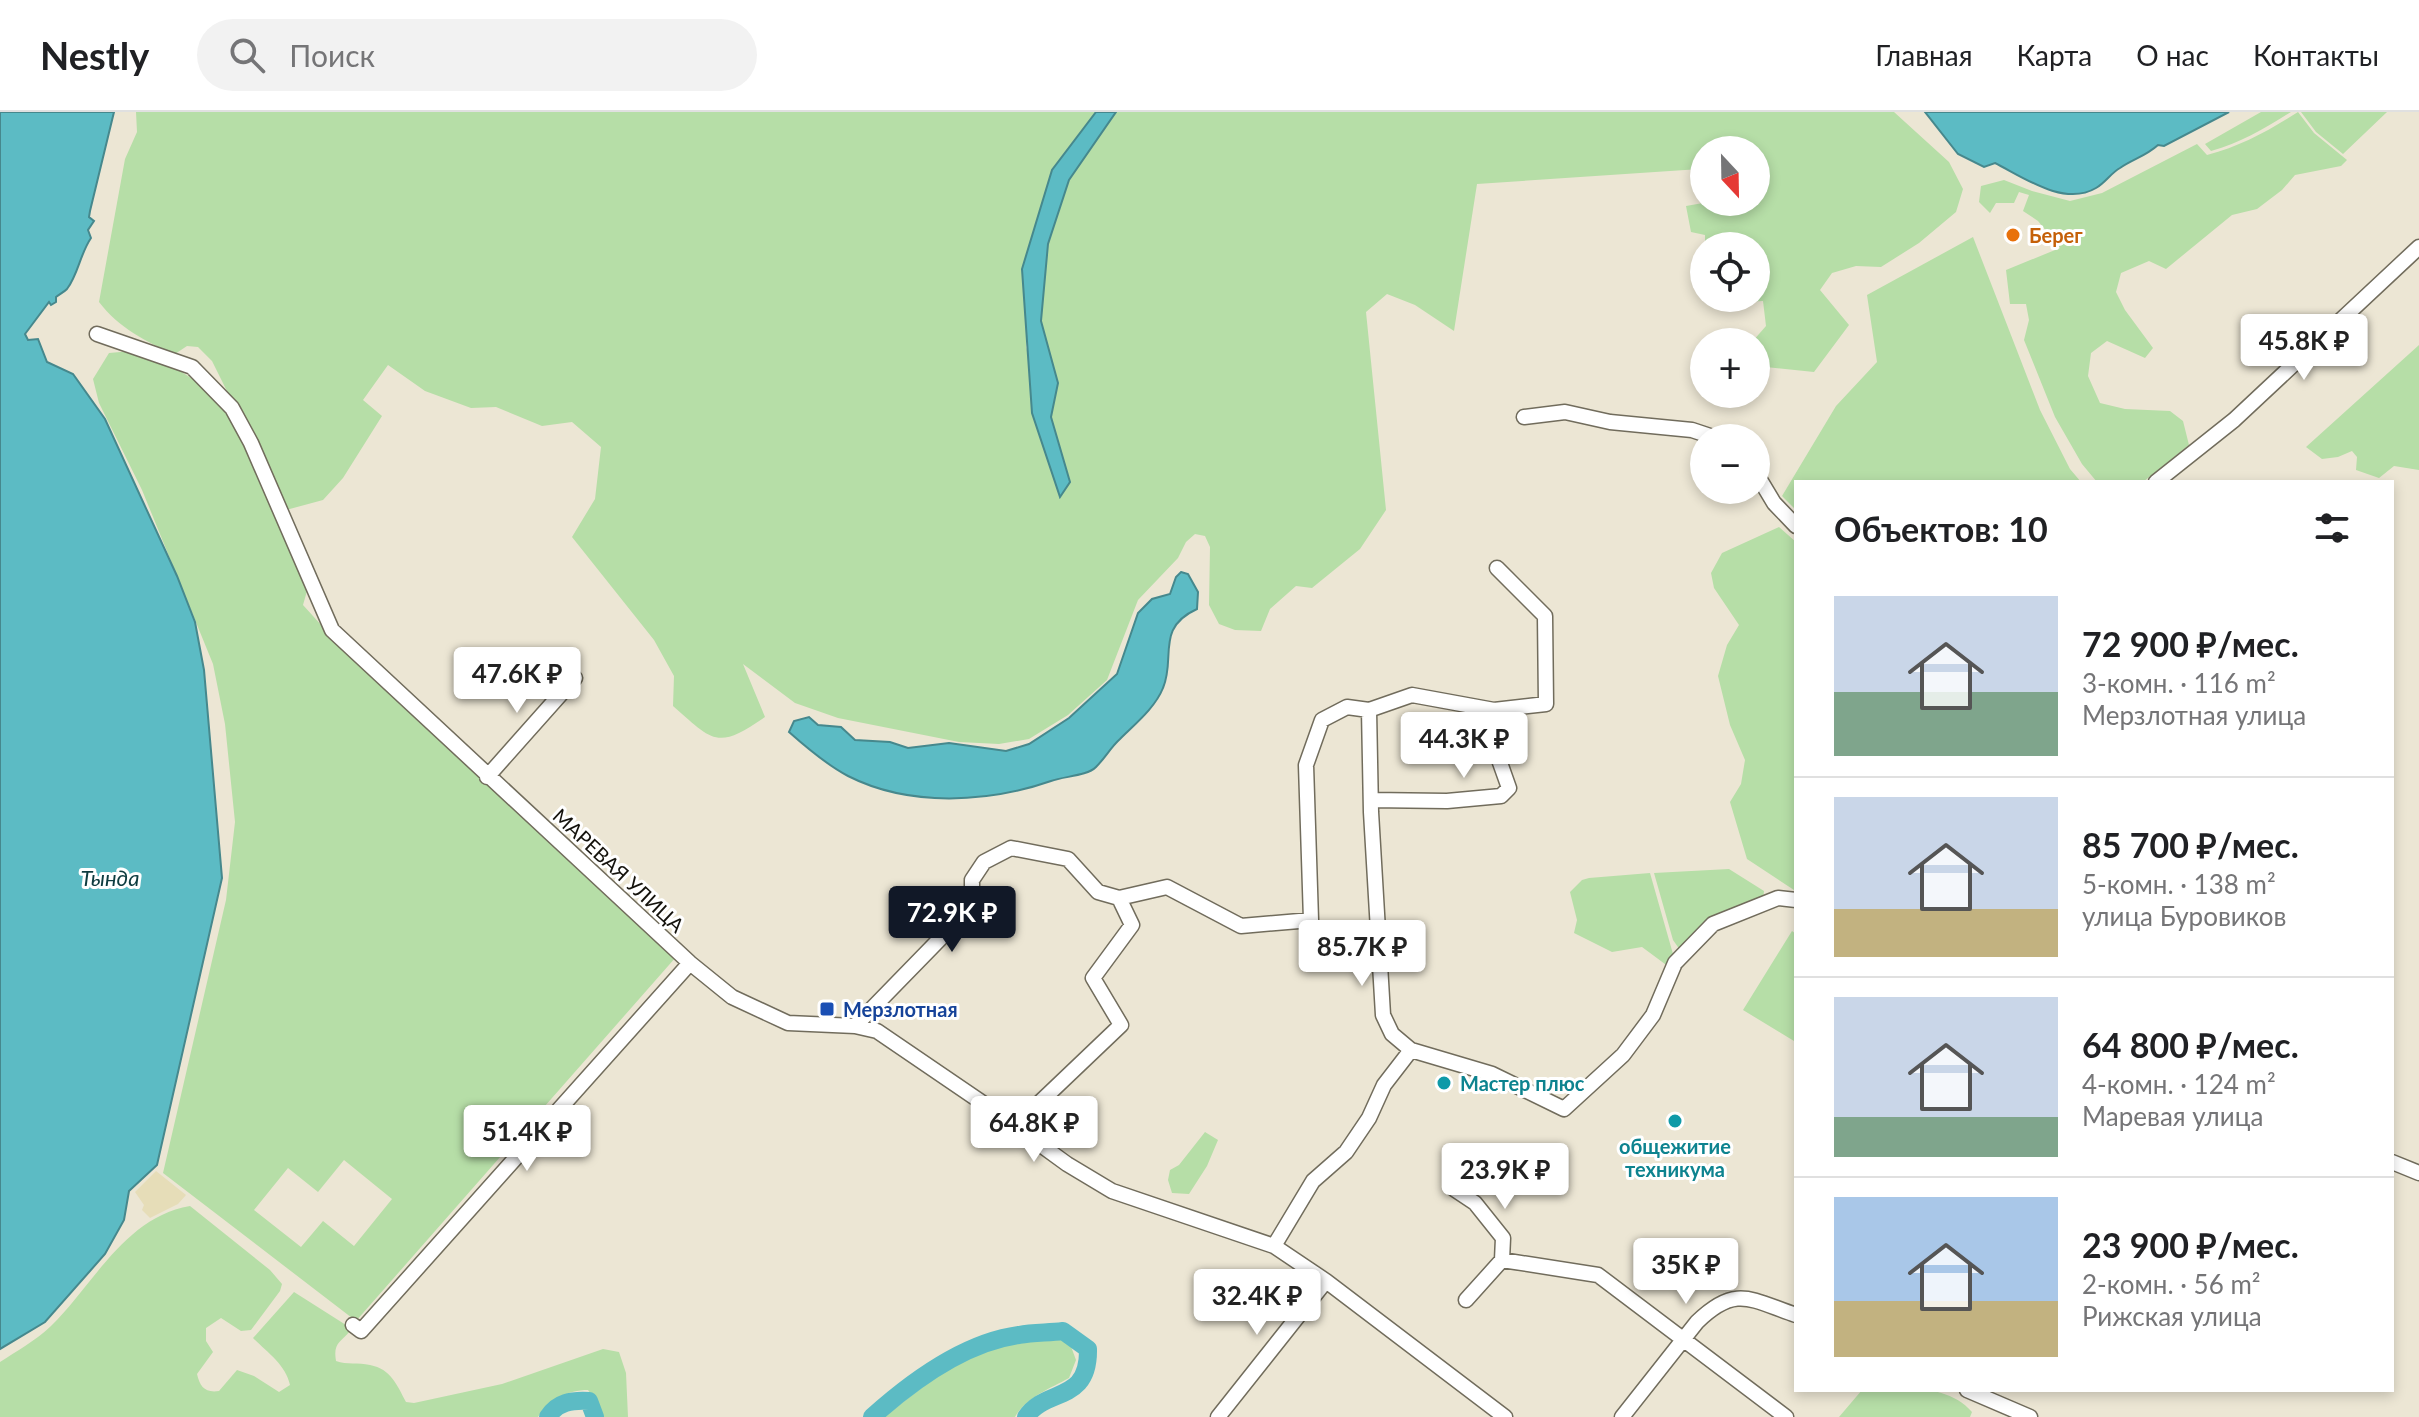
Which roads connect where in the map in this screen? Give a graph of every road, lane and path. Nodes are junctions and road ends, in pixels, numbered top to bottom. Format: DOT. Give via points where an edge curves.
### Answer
graph roads {
  1 [pos="2419,247"];
  2 [pos="97,334"];
  3 [pos="1524,417"];
  4 [pos="1690,430"];
  5 [pos="2159,480"];
  6 [pos="1770,496"];
  7 [pos="1794,524"];
  8 [pos="1497,568"];
  9 [pos="575,678"];
  10 [pos="1369,710"];
  11 [pos="1494,710"];
  12 [pos="487,777"];
  13 [pos="1371,800"];
  14 [pos="1119,898"];
  15 [pos="1794,900"];
  16 [pos="690,963"];
  17 [pos="855,1026"];
  18 [pos="1411,1050"];
  19 [pos="1015,1126"];
  20 [pos="2394,1163"];
  21 [pos="2419,1173"];
  22 [pos="1454,1189"];
  23 [pos="1274,1246"];
  24 [pos="1502,1260"];
  25 [pos="1326,1281"];
  26 [pos="1466,1300"];
  27 [pos="1794,1314"];
  28 [pos="353,1325"];
  29 [pos="1683,1339"];
  30 [pos="1972,1392"];
  31 [pos="1218,1417"];
  32 [pos="1505,1417"];
  33 [pos="1622,1417"];
  34 [pos="1786,1417"];
  35 [pos="2030,1417"];
  1 -- 5 [label="street" via="2234,420"];
  2 -- 12 [label="street, МАРЕВАЯ УЛИЦА" via="192,367 232,408 332,630"];
  3 -- 4 [label="street" via="1565,412"];
  6 -- 7 [label="street"];
  8 -- 11 [label="street" via="1545,616 1546,704"];
  9 -- 12 [label="street"];
  10 -- 11 [label="street" via="1412,695"];
  10 -- 13 [label="street"];
  10 -- 14 [label="street" via="1347,707 1322,720 1306,765 1311,920 1241,926 1167,887"];
  11 -- 13 [label="street" via="1498,757 1509,788 1501,796"];
  12 -- 16 [label="street, МАРЕВАЯ УЛИЦА"];
  13 -- 18 [label="street" via="1383,1015 1392,1034"];
  14 -- 17 [label="street" via="1098,892 1068,859 1011,848 984,862 972,880 972,906"];
  14 -- 19 [label="street" via="1132,925 1093,978 1121,1025"];
  15 -- 18 [label="street" via="1778,898 1713,924 1675,963 1653,1015 1623,1055 1564,1109 1492,1074"];
  16 -- 17 [label="street, МАРЕВАЯ УЛИЦА" via="732,997 788,1023"];
  16 -- 28 [label="street" via="361,1331"];
  17 -- 19 [label="street, МАРЕВАЯ УЛИЦА" via="877,1031"];
  18 -- 23 [label="street" via="1346,1152 1313,1181"];
  19 -- 23 [label="street, МАРЕВАЯ УЛИЦА" via="1112,1191"];
  20 -- 21 [label="street"];
  22 -- 24 [label="street" via="1475,1203 1503,1238"];
  23 -- 25 [label="street, МАРЕВАЯ УЛИЦА"];
  24 -- 26 [label="street"];
  24 -- 29 [label="street" via="1598,1275"];
  25 -- 31 [label="street"];
  25 -- 32 [label="street, МАРЕВАЯ УЛИЦА"];
  27 -- 29 [label="street" via="1740,1297 1725,1300"];
  29 -- 33 [label="street"];
  29 -- 34 [label="street"];
  30 -- 35 [label="street"];
}
